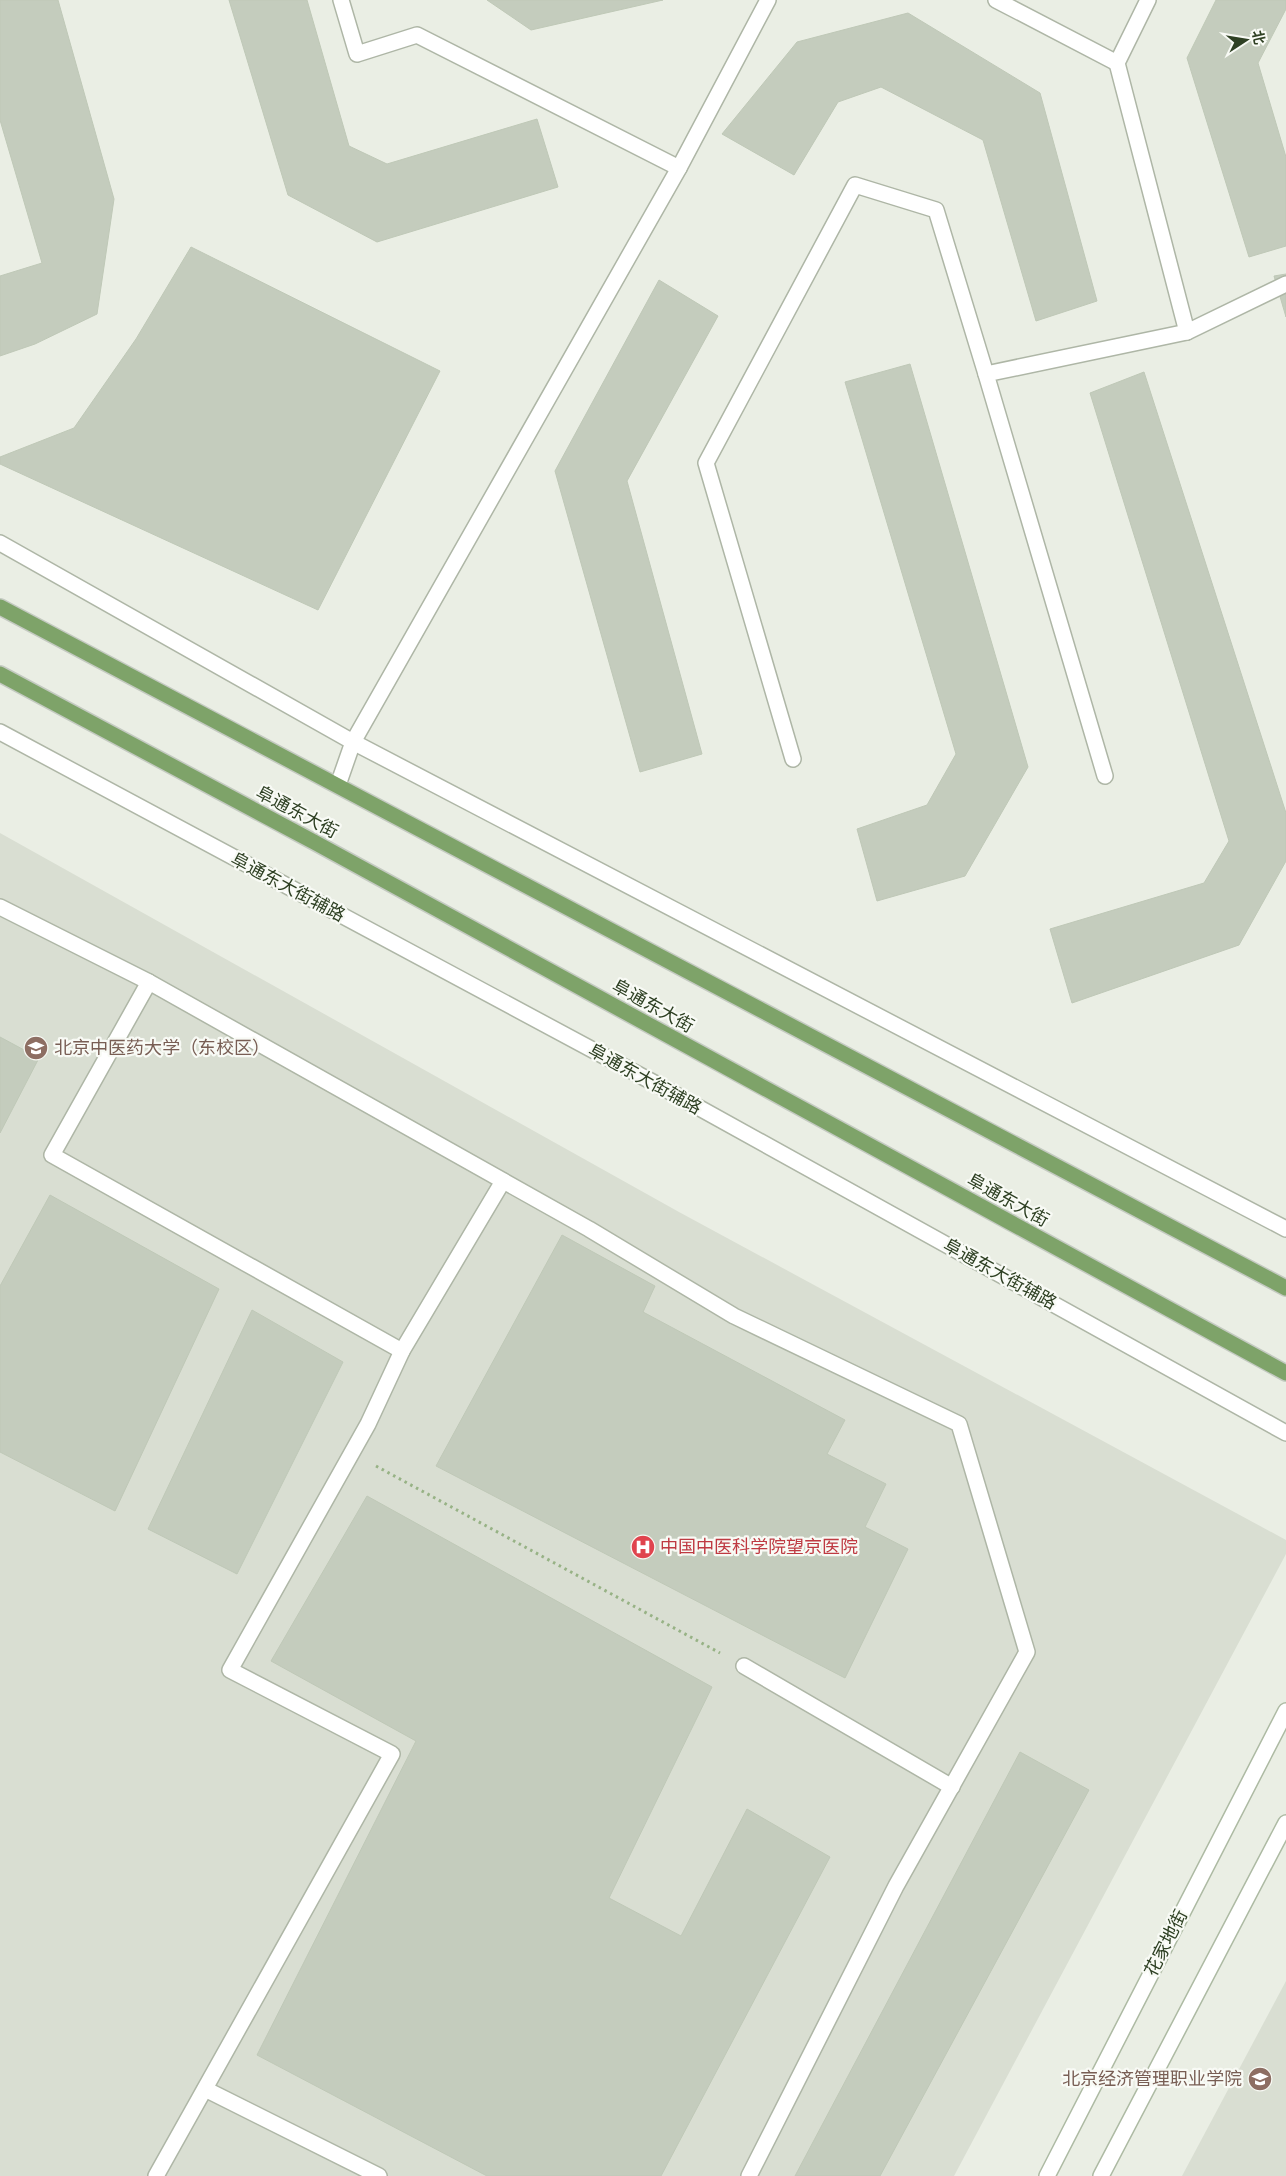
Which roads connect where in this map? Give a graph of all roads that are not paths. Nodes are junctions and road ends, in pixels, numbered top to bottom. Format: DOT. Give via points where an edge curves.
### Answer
graph roads {
  1 [pos="341,0"];
  2 [pos="768,0"];
  3 [pos="996,0"];
  4 [pos="1148,0"];
  5 [pos="1117,63"];
  6 [pos="679,168"];
  7 [pos="1286,284"];
  8 [pos="1187,332"];
  9 [pos="986,374"];
  10 [pos="0,543"];
  11 [pos="0,607"];
  12 [pos="0,674"];
  13 [pos="0,732"];
  14 [pos="353,742"];
  15 [pos="793,759"];
  16 [pos="1106,776"];
  17 [pos="338,785"];
  18 [pos="0,907"];
  19 [pos="149,982"];
  20 [pos="503,1181"];
  21 [pos="1286,1228"];
  22 [pos="1286,1288"];
  23 [pos="402,1351"];
  24 [pos="1286,1373"];
  25 [pos="1286,1433"];
  26 [pos="744,1666"];
  27 [pos="1286,1711"];
  28 [pos="952,1787"];
  29 [pos="1286,1822"];
  30 [pos="205,2089"];
  31 [pos="156,2176"];
  32 [pos="379,2176"];
  33 [pos="749,2176"];
  34 [pos="1047,2176"];
  35 [pos="1101,2176"];
  1 -- 6 [label="street" via="357,54 417,35"];
  2 -- 6 [label="street"];
  3 -- 5 [label="street"];
  4 -- 5 [label="street"];
  5 -- 8 [label="street"];
  6 -- 14 [label="street"];
  7 -- 8 [label="street"];
  8 -- 9 [label="street"];
  9 -- 15 [label="street" via="936,210 855,185 706,463"];
  9 -- 16 [label="street"];
  10 -- 14 [label="street"];
  11 -- 17 [label="main road"];
  12 -- 24 [label="main road, 阜通东大街"];
  13 -- 25 [label="street, 阜通东大街辅路" via="658,1085"];
  14 -- 17 [label="street"];
  14 -- 21 [label="street"];
  17 -- 22 [label="main road"];
  18 -- 19 [label="street"];
  19 -- 20 [label="street"];
  19 -- 23 [label="street" via="52,1155"];
  20 -- 23 [label="street"];
  20 -- 28 [label="street" via="734,1316 959,1424 1027,1652"];
  23 -- 30 [label="street" via="352,1452 230,1670 392,1754"];
  26 -- 28 [label="street"];
  27 -- 34 [label="street, 花家地街"];
  28 -- 33 [label="street" via="896,1886"];
  29 -- 35 [label="street"];
  30 -- 31 [label="street"];
  30 -- 32 [label="street"];
}
